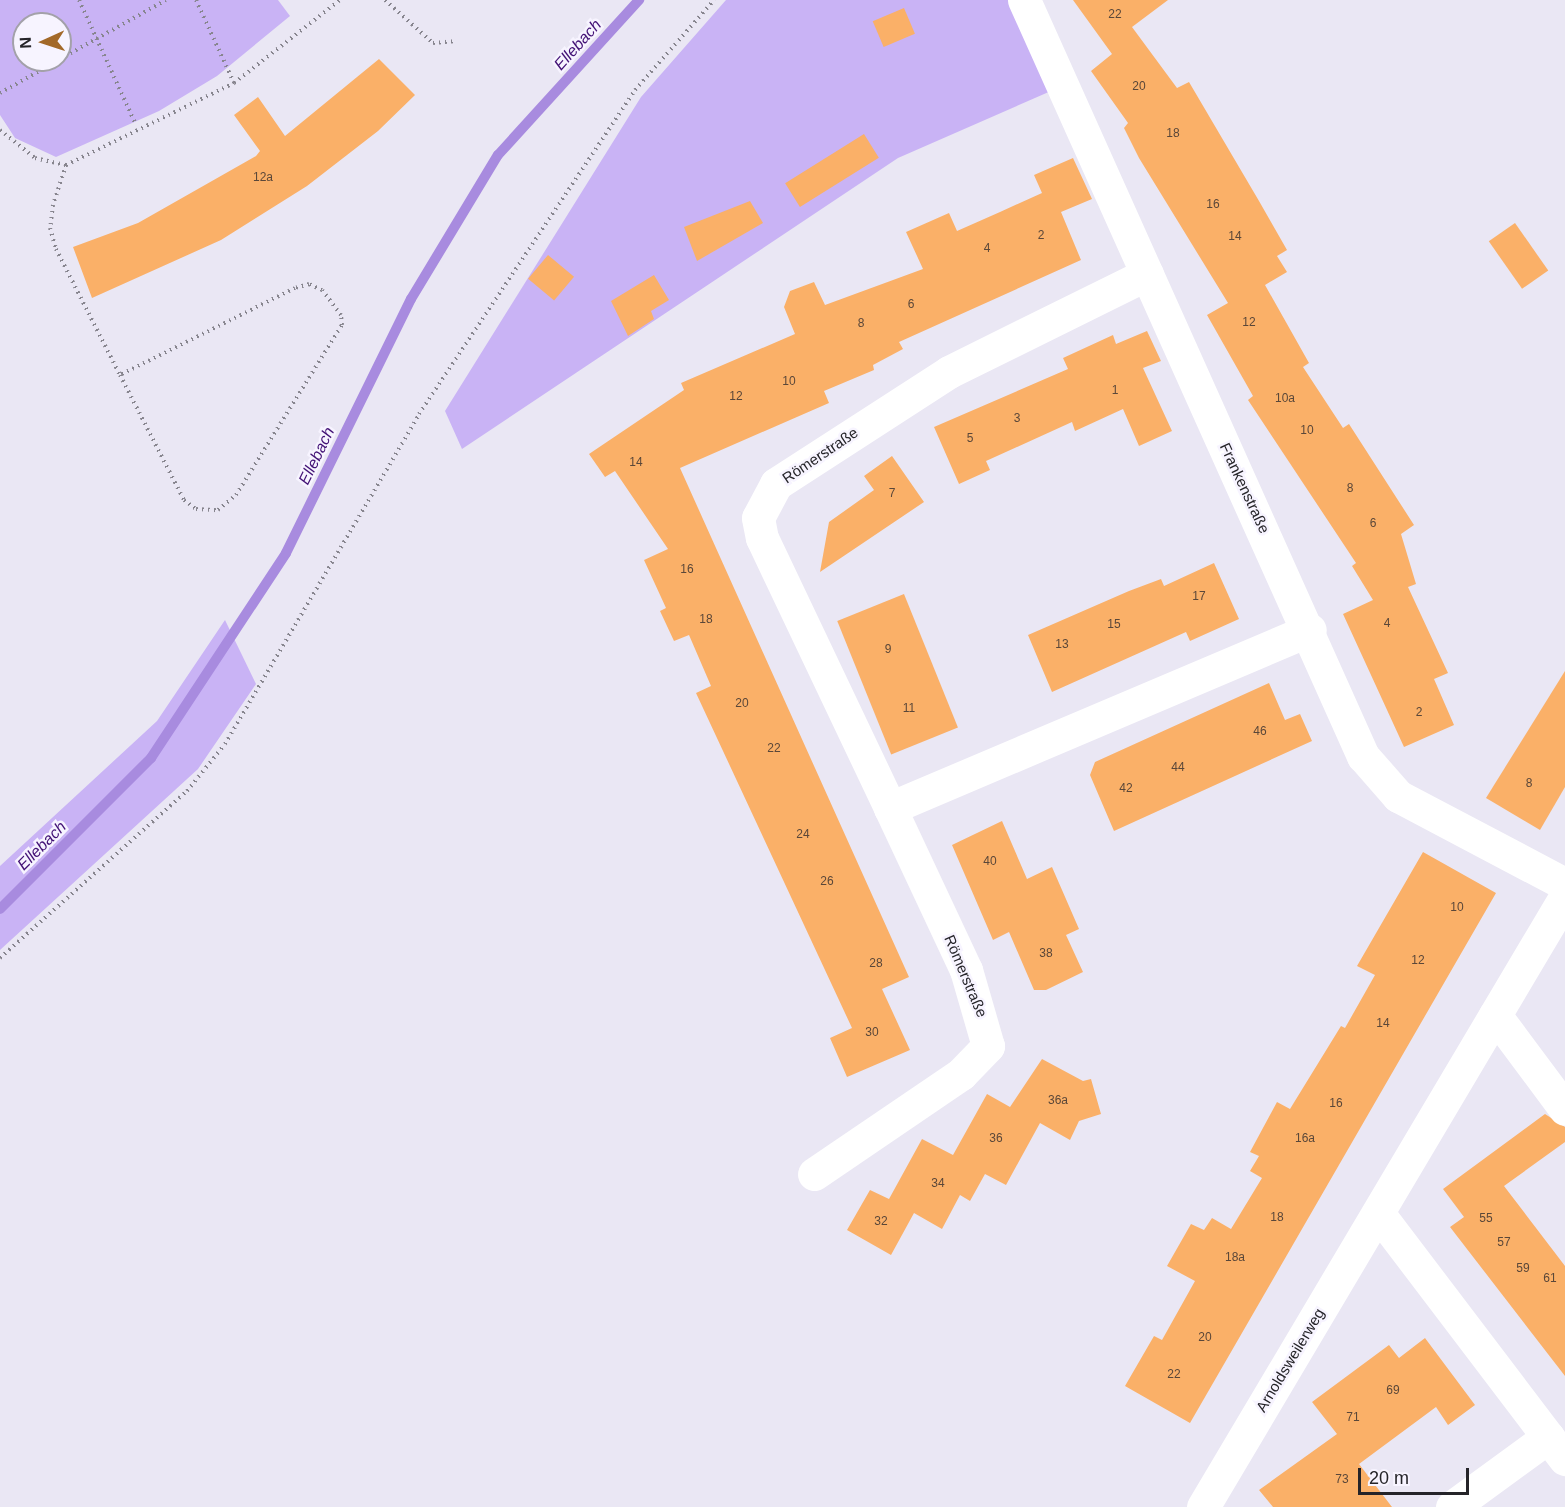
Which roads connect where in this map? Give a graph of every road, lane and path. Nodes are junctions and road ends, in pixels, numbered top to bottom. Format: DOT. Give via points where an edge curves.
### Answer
graph roads {
  1 [pos="79,0"];
  2 [pos="166,0"];
  3 [pos="196,0"];
  4 [pos="340,0"];
  5 [pos="385,0"];
  6 [pos="714,0"];
  7 [pos="1024,0"];
  8 [pos="99,34"];
  9 [pos="454,41"];
  10 [pos="72,52"];
  11 [pos="38,72"];
  12 [pos="234,83"];
  13 [pos="0,93"];
  14 [pos="136,125"];
  15 [pos="0,130"];
  16 [pos="66,165"];
  17 [pos="1147,274"];
  18 [pos="120,375"];
  19 [pos="1310,630"];
  20 [pos="890,808"];
  21 [pos="1565,884"];
  22 [pos="1565,897"];
  23 [pos="0,958"];
  24 [pos="1495,1016"];
  25 [pos="1565,1109"];
  26 [pos="814,1174"];
  27 [pos="1378,1214"];
  28 [pos="1556,1448"];
  29 [pos="1203,1507"];
  30 [pos="1452,1507"];
  1 -- 8 [label="path"];
  2 -- 8 [label="path"];
  3 -- 12 [label="path"];
  4 -- 12 [label="path"];
  5 -- 9 [label="path" via="433,43"];
  6 -- 23 [label="path" via="635,90 419,414 225,744 187,791"];
  7 -- 17 [label="street, Frankenstraße"];
  8 -- 10 [label="path"];
  8 -- 14 [label="path"];
  11 -- 13 [label="path"];
  12 -- 16 [label="path"];
  15 -- 16 [label="path" via="35,159"];
  16 -- 18 [label="path" via="50,228"];
  17 -- 19 [label="street, Frankenstraße"];
  17 -- 20 [label="street, Römerstraße" via="940,377 776,484 763,503 758,519 762,538"];
  18 -- 18 [label="path" via="184,500 196,509 218,510 236,495 342,325 341,315 322,290 295,288"];
  19 -- 20 [label="street"];
  19 -- 21 [label="street, Frankenstraße" via="1363,756 1381,782"];
  20 -- 26 [label="street, Römerstraße" via="966,970 988,1046 961,1074"];
  22 -- 24 [label="street, Arnoldsweilerweg"];
  24 -- 25 [label="street"];
  24 -- 27 [label="street, Arnoldsweilerweg"];
  27 -- 28 [label="street"];
  27 -- 29 [label="street, Arnoldsweilerweg"];
  28 -- 30 [label="street"];
}
